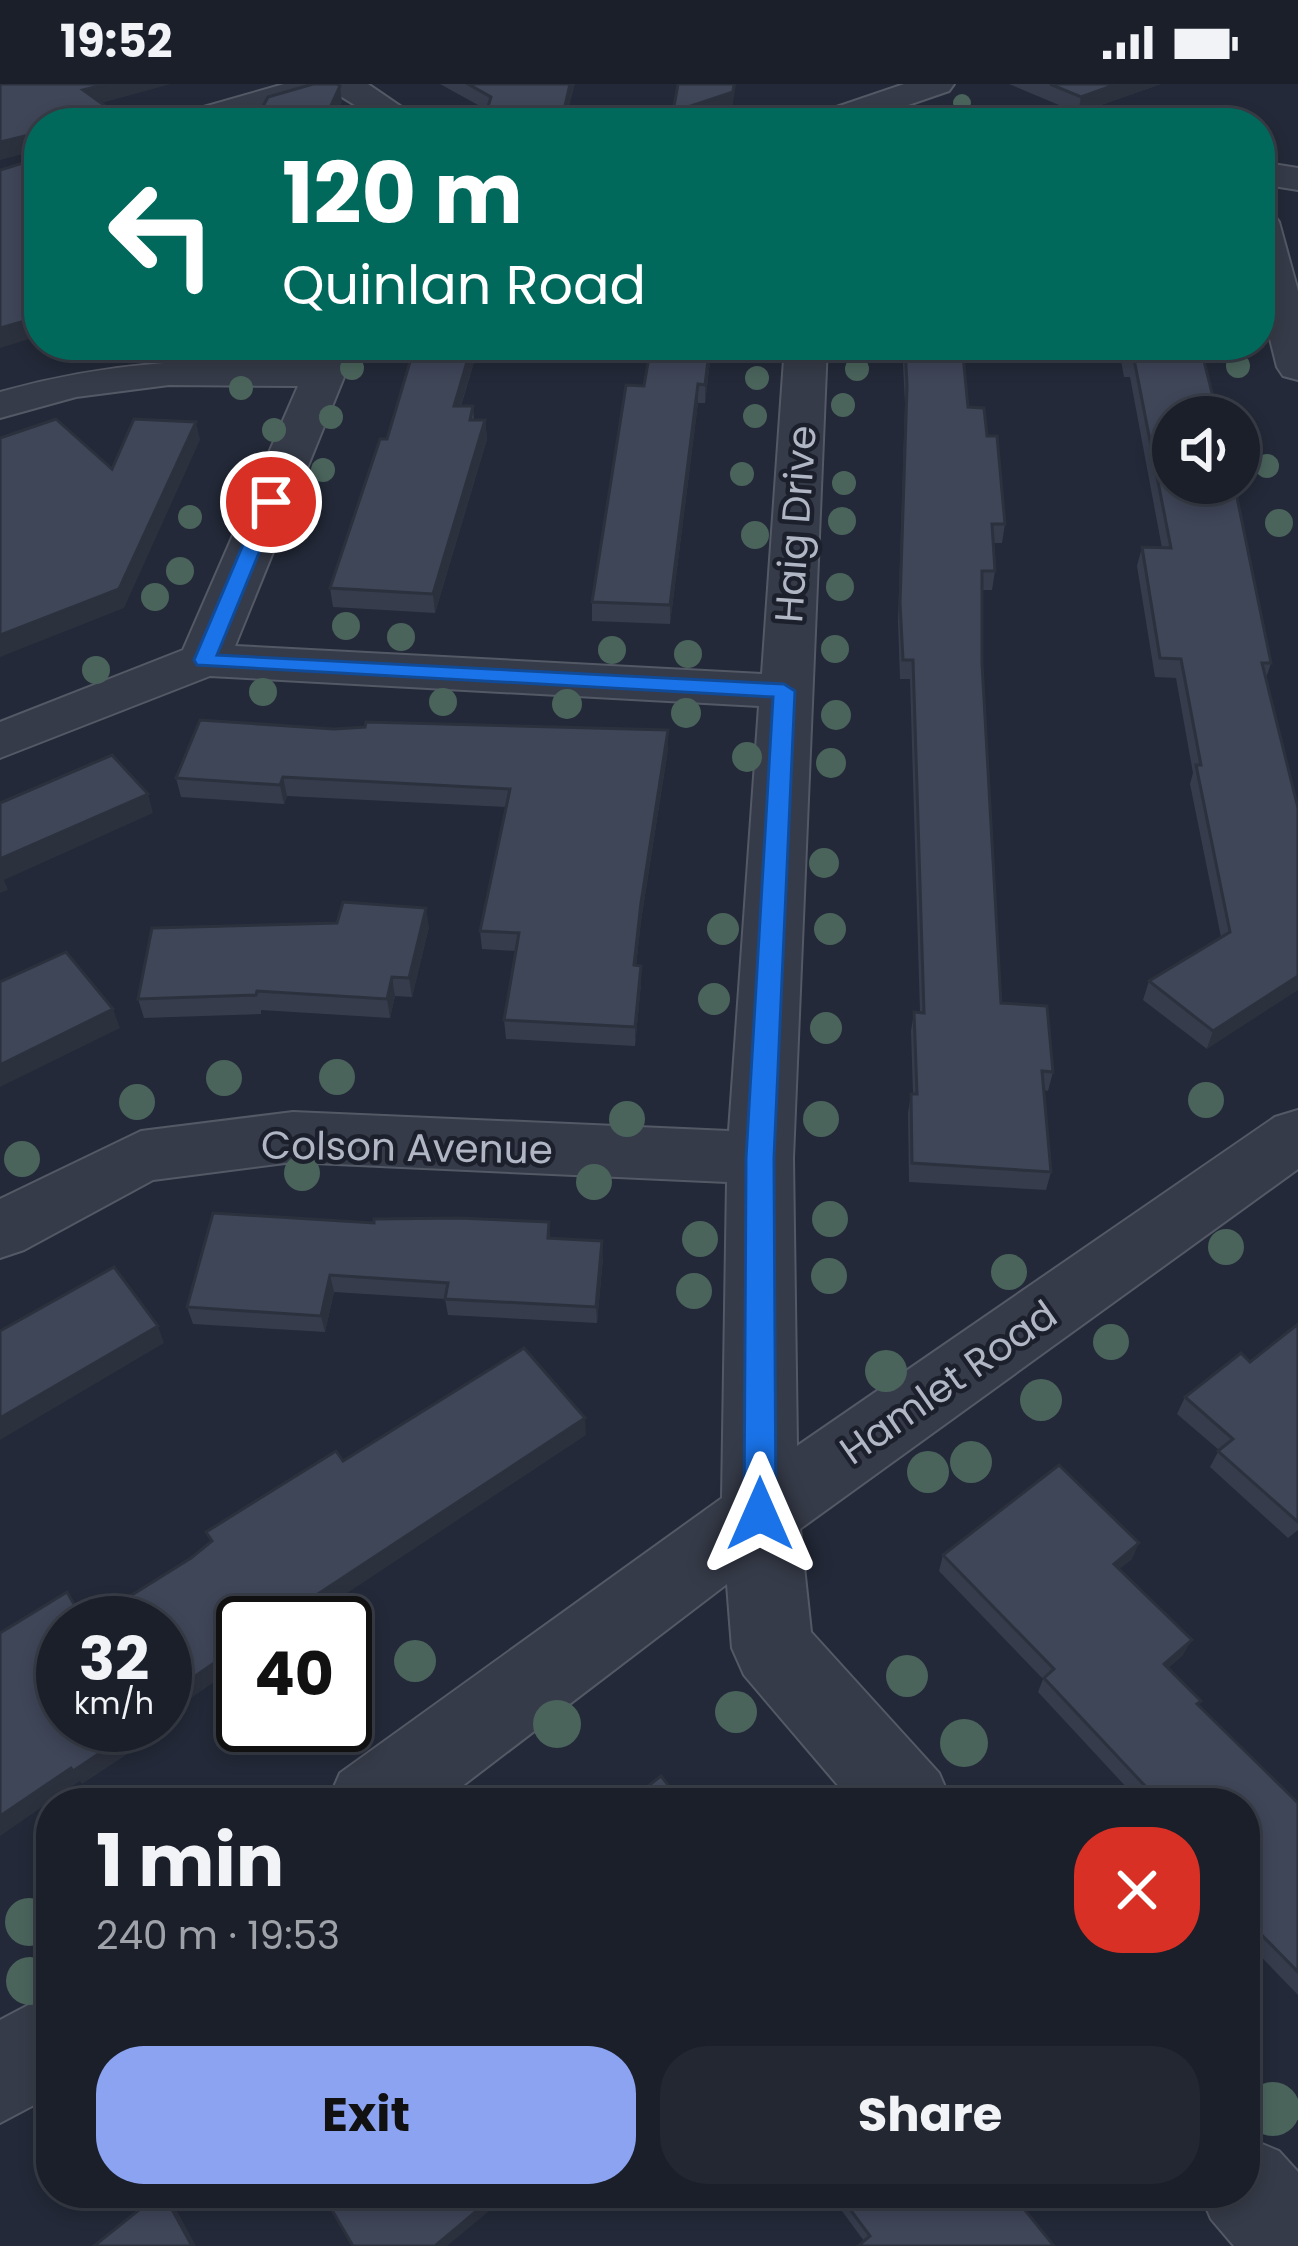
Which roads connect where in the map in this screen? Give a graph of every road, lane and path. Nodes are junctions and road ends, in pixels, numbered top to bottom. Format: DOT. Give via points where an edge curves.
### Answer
graph roads {
  1 [pos="322,84"];
  2 [pos="344,84"];
  3 [pos="834,84"];
  4 [pos="938,84"];
  5 [pos="874,104"];
  6 [pos="237,108"];
  7 [pos="383,108"];
  8 [pos="863,108"];
  9 [pos="885,108"];
  10 [pos="1275,280"];
  11 [pos="319,360"];
  12 [pos="331,360"];
  13 [pos="805,360"];
  14 [pos="1298,368"];
  15 [pos="0,405"];
  16 [pos="204,660"];
  17 [pos="784,691"];
  18 [pos="0,741"];
  19 [pos="1298,1135"];
  20 [pos="760,1158"];
  21 [pos="0,1231"];
  22 [pos="760,1514"];
  23 [pos="390,1788"];
  24 [pos="896,1788"];
  25 [pos="36,2049"];
  26 [pos="0,2076"];
  27 [pos="1260,2202"];
  28 [pos="1298,2245"];
  1 -- 6 [label="street"];
  2 -- 7 [label="street"];
  3 -- 5 [label="street"];
  4 -- 5 [label="street"];
  5 -- 8 [label="street"];
  5 -- 9 [label="street"];
  10 -- 14 [label="street"];
  11 -- 15 [label="street" via="74,385"];
  12 -- 16 [label="street"];
  13 -- 17 [label="street, Haig Drive"];
  16 -- 17 [label="street"];
  16 -- 18 [label="street"];
  17 -- 20 [label="street, Haig Drive"];
  19 -- 22 [label="street, Hamlet Road"];
  20 -- 21 [label="street, Colson Avenue" via="293,1137 141,1156"];
  20 -- 22 [label="street, Haig Drive"];
  22 -- 23 [label="street, Hamlet Road"];
  22 -- 24 [label="street, Haig Drive" via="772,1648"];
  25 -- 26 [label="street"];
  27 -- 28 [label="street"];
}
